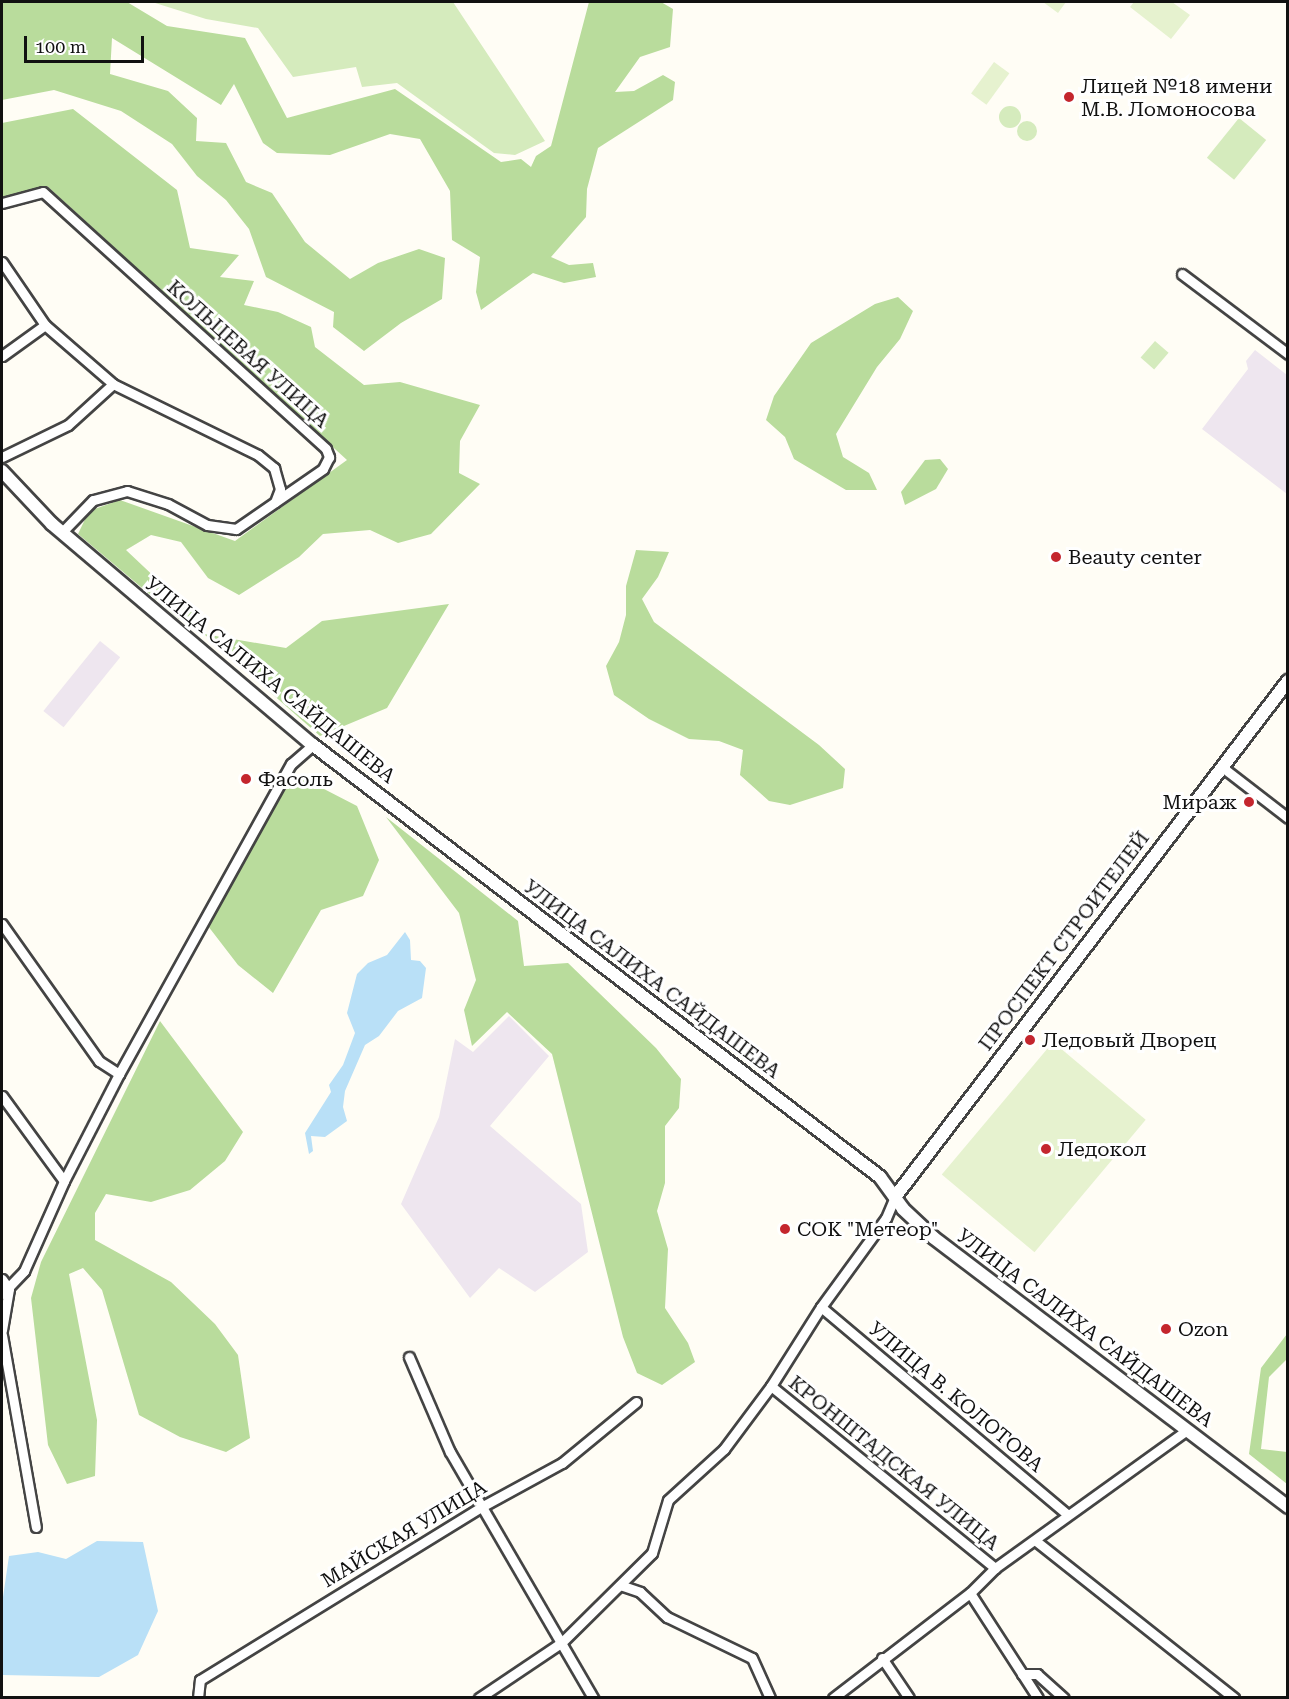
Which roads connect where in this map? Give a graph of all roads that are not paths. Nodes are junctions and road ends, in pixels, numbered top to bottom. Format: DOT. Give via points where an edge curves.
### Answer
graph roads {
  1 [pos="2,203"];
  2 [pos="2,262"];
  3 [pos="1182,274"];
  4 [pos="45,325"];
  5 [pos="1287,354"];
  6 [pos="2,356"];
  7 [pos="113,384"];
  8 [pos="2,457"];
  9 [pos="2,471"];
  10 [pos="274,504"];
  11 [pos="62,532"];
  12 [pos="1287,681"];
  13 [pos="313,745"];
  14 [pos="1222,767"];
  15 [pos="1287,818"];
  16 [pos="2,924"];
  17 [pos="119,1074"];
  18 [pos="2,1096"];
  19 [pos="64,1181"];
  20 [pos="894,1197"];
  21 [pos="2,1279"];
  22 [pos="5,1292"];
  23 [pos="821,1307"];
  24 [pos="2,1330"];
  25 [pos="2,1335"];
  26 [pos="409,1358"];
  27 [pos="771,1386"];
  28 [pos="636,1402"];
  29 [pos="1187,1430"];
  30 [pos="483,1506"];
  31 [pos="1287,1507"];
  32 [pos="1067,1514"];
  33 [pos="36,1527"];
  34 [pos="1036,1541"];
  35 [pos="995,1568"];
  36 [pos="620,1585"];
  37 [pos="970,1593"];
  38 [pos="561,1643"];
  39 [pos="882,1659"];
  40 [pos="1022,1674"];
  41 [pos="198,1698"];
  42 [pos="479,1698"];
  43 [pos="592,1698"];
  44 [pos="770,1698"];
  45 [pos="833,1698"];
  46 [pos="909,1698"];
  47 [pos="1038,1698"];
  48 [pos="1064,1698"];
  49 [pos="1234,1698"];
  1 -- 10 [label="street, КОЛЬЦЕВАЯ УЛИЦА" via="43,192 326,450 329,462 323,469"];
  2 -- 4 [label="street"];
  3 -- 5 [label="street"];
  4 -- 6 [label="street"];
  4 -- 7 [label="street"];
  7 -- 8 [label="street" via="68,425"];
  7 -- 10 [label="street" via="258,455 279,476 280,489"];
  9 -- 11 [label="street, УЛИЦА САЛИХА САЙДАШЕВА"];
  10 -- 11 [label="street, КОЛЬЦЕВАЯ УЛИЦА" via="244,525 224,530 144,495 111,492 93,500"];
  11 -- 13 [label="street, УЛИЦА САЛИХА САЙДАШЕВА"];
  12 -- 14 [label="street, ПРОСПЕКТ СТРОИТЕЛЕЙ"];
  13 -- 17 [label="street" via="291,764"];
  13 -- 20 [label="street, УЛИЦА САЛИХА САЙДАШЕВА" via="880,1178"];
  14 -- 15 [label="street"];
  14 -- 20 [label="street, ПРОСПЕКТ СТРОИТЕЛЕЙ"];
  16 -- 17 [label="street" via="99,1061"];
  17 -- 19 [label="street"];
  18 -- 19 [label="street"];
  19 -- 22 [label="street" via="24,1271"];
  20 -- 23 [label="street" via="886,1218"];
  20 -- 29 [label="street, УЛИЦА САЛИХА САЙДАШЕВА" via="934,1238"];
  21 -- 22 [label="street"];
  22 -- 24 [label="street"];
  23 -- 27 [label="street"];
  23 -- 32 [label="street, УЛИЦА В. КОЛОТОВА"];
  25 -- 33 [label="street"];
  26 -- 30 [label="street" via="450,1452"];
  27 -- 35 [label="street, КРОНШТАДСКАЯ УЛИЦА"];
  27 -- 36 [label="street" via="724,1449 668,1500 652,1553"];
  28 -- 30 [label="street, МАЙСКАЯ УЛИЦА" via="562,1463"];
  29 -- 31 [label="street, УЛИЦА САЛИХА САЙДАШЕВА"];
  29 -- 32 [label="street"];
  30 -- 38 [label="street"];
  30 -- 41 [label="street, МАЙСКАЯ УЛИЦА" via="200,1680"];
  32 -- 34 [label="street"];
  34 -- 35 [label="street"];
  34 -- 49 [label="street"];
  35 -- 37 [label="street"];
  36 -- 38 [label="street"];
  36 -- 44 [label="street" via="640,1592 667,1617 752,1658"];
  37 -- 39 [label="street"];
  37 -- 40 [label="street"];
  38 -- 42 [label="street"];
  38 -- 43 [label="street"];
  39 -- 45 [label="street"];
  39 -- 46 [label="street"];
  40 -- 47 [label="street"];
  40 -- 48 [label="street" via="1037,1674"];
}
